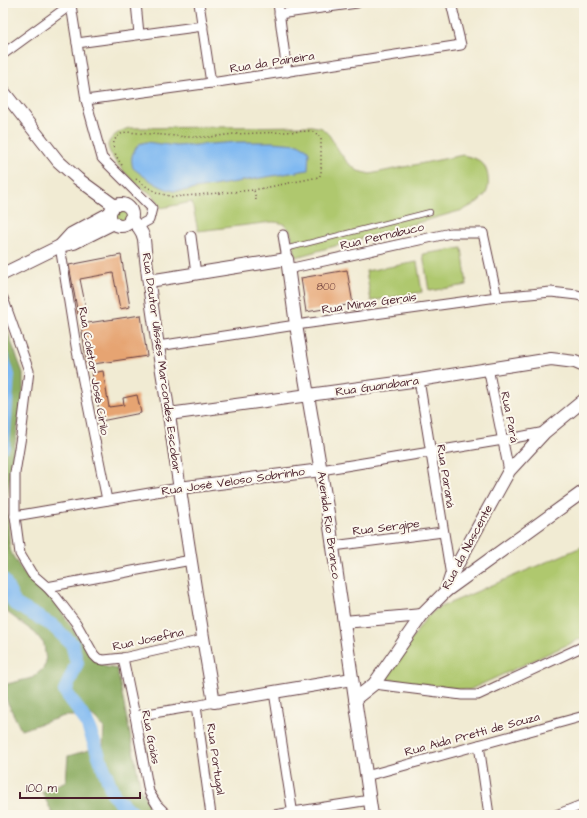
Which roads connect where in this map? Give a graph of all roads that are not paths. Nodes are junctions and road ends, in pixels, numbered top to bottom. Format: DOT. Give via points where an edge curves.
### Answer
graph roads {
  1 [pos="136,3"];
  2 [pos="199,3"];
  3 [pos="278,3"];
  4 [pos="357,3"];
  5 [pos="451,3"];
  6 [pos="72,4"];
  7 [pos="279,14"];
  8 [pos="202,26"];
  9 [pos="139,34"];
  10 [pos="77,43"];
  11 [pos="3,54"];
  12 [pos="287,72"];
  13 [pos="211,83"];
  14 [pos="3,91"];
  15 [pos="86,100"];
  16 [pos="430,212"];
  17 [pos="113,214"];
  18 [pos="134,223"];
  19 [pos="282,235"];
  20 [pos="191,236"];
  21 [pos="60,246"];
  22 [pos="287,259"];
  23 [pos="3,274"];
  24 [pos="196,274"];
  25 [pos="149,281"];
  26 [pos="497,297"];
  27 [pos="584,297"];
  28 [pos="3,298"];
  29 [pos="296,325"];
  30 [pos="158,346"];
  31 [pos="584,366"];
  32 [pos="488,368"];
  33 [pos="419,380"];
  34 [pos="308,396"];
  35 [pos="584,400"];
  36 [pos="169,414"];
  37 [pos="545,432"];
  38 [pos="503,440"];
  39 [pos="430,452"];
  40 [pos="321,470"];
  41 [pos="509,471"];
  42 [pos="179,488"];
  43 [pos="584,491"];
  44 [pos="107,500"];
  45 [pos="15,516"];
  46 [pos="443,532"];
  47 [pos="332,546"];
  48 [pos="190,560"];
  49 [pos="450,576"];
  50 [pos="47,586"];
  51 [pos="446,591"];
  52 [pos="422,615"];
  53 [pos="344,622"];
  54 [pos="203,640"];
  55 [pos="584,646"];
  56 [pos="123,658"];
  57 [pos="352,680"];
  58 [pos="374,684"];
  59 [pos="274,692"];
  60 [pos="355,699"];
  61 [pos="214,702"];
  62 [pos="196,706"];
  63 [pos="135,716"];
  64 [pos="584,716"];
  65 [pos="479,745"];
  66 [pos="366,776"];
  67 [pos="370,800"];
  68 [pos="584,804"];
  69 [pos="293,814"];
  70 [pos="167,815"];
  71 [pos="211,815"];
  72 [pos="274,815"];
  73 [pos="372,815"];
  74 [pos="489,815"];
  75 [pos="556,815"];
  1 -- 9 [label="street"];
  2 -- 8 [label="street"];
  3 -- 7 [label="street"];
  4 -- 7 [label="street"];
  5 -- 12 [label="street, Rua da Paineira" via="461,45"];
  6 -- 10 [label="street"];
  6 -- 11 [label="street"];
  7 -- 12 [label="street"];
  8 -- 9 [label="street"];
  8 -- 13 [label="street"];
  9 -- 10 [label="street"];
  10 -- 15 [label="street"];
  12 -- 13 [label="street, Rua da Paineira"];
  13 -- 15 [label="street, Rua da Paineira"];
  14 -- 17 [label="street" via="58,161"];
  15 -- 18 [label="street" via="102,158 152,208 149,220"];
  16 -- 22 [label="lane"];
  17 -- 18 [label="street" via="118,225"];
  17 -- 18 [label="street, Rua Doutor Ulisses Marcondes Escobar" via="121,204 128,207"];
  17 -- 21 [label="street" via="71,234"];
  18 -- 25 [label="street, Rua Doutor Ulisses Marcondes Escobar" via="143,234"];
  19 -- 22 [label="street, Avenida Rio Branco"];
  20 -- 24 [label="street"];
  21 -- 23 [label="street"];
  21 -- 44 [label="street, Rua Coletor José Cirilo" via="76,346"];
  22 -- 24 [label="street"];
  22 -- 26 [label="street, Rua Pernabuco" via="451,233 483,233"];
  22 -- 29 [label="street, Avenida Rio Branco"];
  24 -- 25 [label="street"];
  25 -- 30 [label="street, Rua Doutor Ulisses Marcondes Escobar"];
  26 -- 27 [label="street, Rua Minas Gerais" via="551,292"];
  26 -- 29 [label="street, Rua Minas Gerais"];
  28 -- 45 [label="street" via="29,371 15,473"];
  29 -- 30 [label="street, Rua Minas Gerais"];
  29 -- 34 [label="street, Avenida Rio Branco"];
  30 -- 36 [label="street, Rua Doutor Ulisses Marcondes Escobar"];
  31 -- 32 [label="street, Rua Guanabara" via="575,362 551,359"];
  32 -- 33 [label="street, Rua Guanabara"];
  32 -- 38 [label="street, Rua Pará"];
  33 -- 34 [label="street, Rua Guanabara"];
  33 -- 39 [label="street, Rua Paraná"];
  34 -- 36 [label="street, Rua Guanabara"];
  34 -- 40 [label="street, Avenida Rio Branco"];
  35 -- 37 [label="street, Rua da Nascente"];
  36 -- 42 [label="street, Rua Doutor Ulisses Marcondes Escobar"];
  37 -- 38 [label="street, Rua José Veloso Sobrinho"];
  37 -- 41 [label="street, Rua da Nascente"];
  38 -- 39 [label="street, Rua José Veloso Sobrinho"];
  38 -- 41 [label="street, Rua Pará"];
  39 -- 40 [label="street, Rua José Veloso Sobrinho"];
  39 -- 46 [label="street, Rua Paraná"];
  40 -- 42 [label="street, Rua José Veloso Sobrinho"];
  40 -- 47 [label="street, Avenida Rio Branco"];
  41 -- 49 [label="street, Rua da Nascente"];
  42 -- 44 [label="street, Rua José Veloso Sobrinho"];
  42 -- 48 [label="street, Rua Doutor Ulisses Marcondes Escobar"];
  43 -- 51 [label="street"];
  44 -- 45 [label="street, Rua José Veloso Sobrinho"];
  45 -- 50 [label="street" via="20,554 32,574"];
  46 -- 47 [label="street, Rua Sergipe"];
  46 -- 49 [label="street, Rua Paraná"];
  47 -- 53 [label="street, Avenida Rio Branco"];
  48 -- 50 [label="street"];
  48 -- 54 [label="street, Rua Doutor Ulisses Marcondes Escobar"];
  49 -- 51 [label="street, Rua da Nascente"];
  50 -- 56 [label="street, Rua Josefina" via="76,623 94,655 104,660"];
  51 -- 52 [label="street, Rua da Nascente"];
  52 -- 53 [label="street"];
  52 -- 58 [label="street, Rua da Nascente"];
  53 -- 57 [label="street, Avenida Rio Branco"];
  54 -- 56 [label="street, Rua Josefina"];
  54 -- 61 [label="street, Rua Doutor Ulisses Marcondes Escobar"];
  55 -- 58 [label="street" via="478,695"];
  56 -- 63 [label="street, Rua Goiás"];
  57 -- 59 [label="street"];
  57 -- 60 [label="street, Avenida Rio Branco"];
  58 -- 60 [label="street, Rua da Nascente"];
  59 -- 61 [label="street"];
  59 -- 69 [label="street"];
  60 -- 66 [label="street, Avenida Rio Branco"];
  61 -- 62 [label="street"];
  62 -- 63 [label="street"];
  62 -- 71 [label="street, Rua Portugal"];
  63 -- 70 [label="street, Rua Goiás" via="149,792"];
  64 -- 65 [label="street, Rua Aida Pretti de Souza"];
  65 -- 66 [label="street, Rua Aida Pretti de Souza"];
  65 -- 74 [label="street"];
  66 -- 67 [label="street, Avenida Rio Branco"];
  67 -- 69 [label="street"];
  67 -- 73 [label="street, Avenida Rio Branco"];
  68 -- 75 [label="street"];
  69 -- 72 [label="street"];
}
